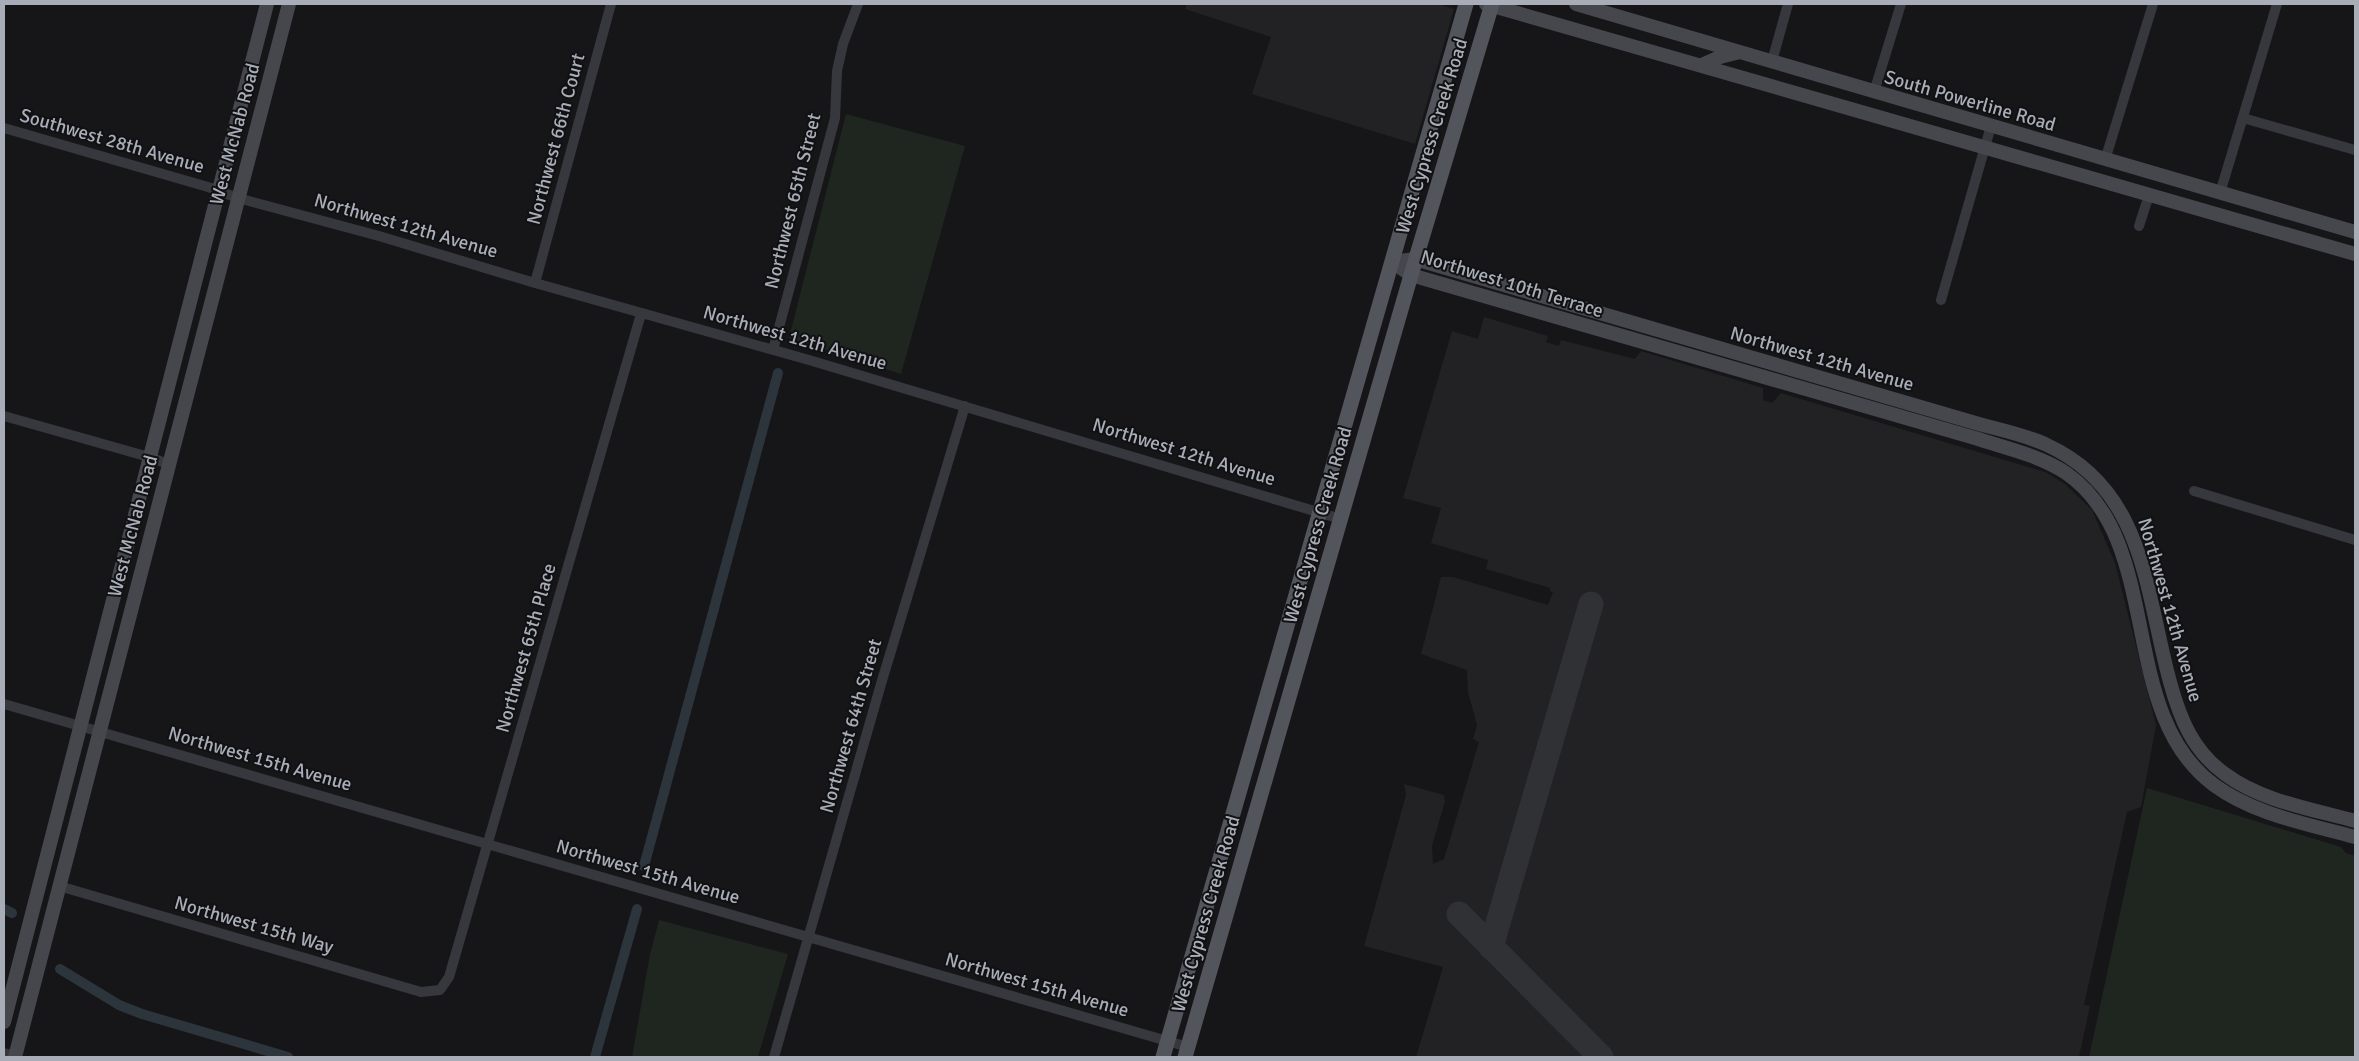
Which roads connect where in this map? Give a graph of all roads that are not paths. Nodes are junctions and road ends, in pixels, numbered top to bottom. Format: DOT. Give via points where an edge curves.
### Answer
graph roads {
  1 [pos="267,4"];
  2 [pos="289,4"];
  3 [pos="610,4"];
  4 [pos="858,4"];
  5 [pos="1466,4"];
  6 [pos="1490,4"];
  7 [pos="1576,4"];
  8 [pos="1788,4"];
  9 [pos="1901,4"];
  10 [pos="2153,4"];
  11 [pos="2277,4"];
  12 [pos="1741,52"];
  13 [pos="1772,61"];
  14 [pos="1702,65"];
  15 [pos="1874,92"];
  16 [pos="1845,106"];
  17 [pos="2243,118"];
  18 [pos="1888,119"];
  19 [pos="1992,126"];
  20 [pos="4,128"];
  21 [pos="1985,147"];
  22 [pos="2355,150"];
  23 [pos="2105,160"];
  24 [pos="219,190"];
  25 [pos="2220,193"];
  26 [pos="2150,195"];
  27 [pos="238,198"];
  28 [pos="2198,209"];
  29 [pos="2139,226"];
  30 [pos="2355,233"];
  31 [pos="2317,244"];
  32 [pos="2352,251"];
  33 [pos="1416,259"];
  34 [pos="1392,262"];
  35 [pos="1411,275"];
  36 [pos="535,283"];
  37 [pos="1941,300"];
  38 [pos="641,314"];
  39 [pos="1635,324"];
  40 [pos="1631,339"];
  41 [pos="1684,339"];
  42 [pos="773,350"];
  43 [pos="1713,363"];
  44 [pos="965,406"];
  45 [pos="4,416"];
  46 [pos="1979,424"];
  47 [pos="1975,438"];
  48 [pos="149,457"];
  49 [pos="168,464"];
  50 [pos="2194,491"];
  51 [pos="1319,512"];
  52 [pos="1341,518"];
  53 [pos="2355,540"];
  54 [pos="2159,638"];
  55 [pos="2144,641"];
  56 [pos="4,704"];
  57 [pos="80,725"];
  58 [pos="99,730"];
  59 [pos="2355,822"];
  60 [pos="2355,837"];
  61 [pos="487,844"];
  62 [pos="1224,847"];
  63 [pos="1235,885"];
  64 [pos="59,886"];
  65 [pos="808,938"];
  66 [pos="440,990"];
  67 [pos="4,1022"];
  68 [pos="1168,1041"];
  69 [pos="1186,1052"];
  70 [pos="12,1055"];
  71 [pos="774,1057"];
  72 [pos="1163,1057"];
  1 -- 24 [label="main road, West McNab Road"];
  2 -- 27 [label="main road, West McNab Road"];
  3 -- 36 [label="street, Northwest 66th Court"];
  4 -- 42 [label="street, Northwest 65th Street" via="843,44 837,72 835,118"];
  5 -- 34 [label="main road, West Cypress Creek Road"];
  6 -- 14 [label="main road"];
  6 -- 33 [label="main road, West Cypress Creek Road"];
  7 -- 12 [label="main road, South Powerline Road"];
  8 -- 13 [label="street"];
  9 -- 15 [label="street"];
  10 -- 23 [label="street"];
  11 -- 17 [label="street"];
  12 -- 13 [label="main road, South Powerline Road"];
  12 -- 14 [label="main road"];
  13 -- 15 [label="main road, South Powerline Road"];
  14 -- 16 [label="main road"];
  15 -- 16 [label="main road"];
  15 -- 18 [label="main road" via="1876,103"];
  15 -- 19 [label="main road, South Powerline Road"];
  16 -- 18 [label="main road"];
  17 -- 22 [label="street"];
  17 -- 25 [label="street"];
  18 -- 21 [label="main road"];
  19 -- 21 [label="street"];
  19 -- 23 [label="main road, South Powerline Road"];
  20 -- 24 [label="street, Southwest 28th Avenue"];
  21 -- 26 [label="main road"];
  21 -- 37 [label="street"];
  23 -- 25 [label="main road, South Powerline Road"];
  24 -- 27 [label="street, Southwest 28th Avenue"];
  24 -- 48 [label="main road, West McNab Road"];
  25 -- 28 [label="main road"];
  25 -- 30 [label="main road, South Powerline Road"];
  26 -- 28 [label="main road"];
  26 -- 29 [label="street"];
  27 -- 36 [label="street, Northwest 12th Avenue"];
  27 -- 49 [label="main road, West McNab Road"];
  28 -- 31 [label="main road"];
  30 -- 31 [label="main road" via="2347,240"];
  31 -- 32 [label="main road"];
  33 -- 34 [label="main road, Northwest 10th Terrace"];
  33 -- 35 [label="main road, West Cypress Creek Road"];
  33 -- 39 [label="main road, Northwest 10th Terrace"];
  34 -- 35 [label="main road, Northwest 10th Terrace"];
  34 -- 51 [label="main road, West Cypress Creek Road"];
  35 -- 40 [label="main road, Northwest 10th Terrace"];
  35 -- 52 [label="main road, West Cypress Creek Road"];
  36 -- 38 [label="street, Northwest 12th Avenue"];
  38 -- 42 [label="street, Northwest 12th Avenue"];
  38 -- 61 [label="street, Northwest 65th Place"];
  39 -- 40 [label="main road"];
  39 -- 41 [label="main road, Northwest 10th Terrace"];
  40 -- 43 [label="main road, Northwest 10th Terrace"];
  41 -- 46 [label="main road, Northwest 12th Avenue"];
  42 -- 44 [label="street, Northwest 12th Avenue"];
  43 -- 47 [label="main road, Northwest 12th Avenue"];
  44 -- 51 [label="street, Northwest 12th Avenue"];
  44 -- 65 [label="street, Northwest 64th Street"];
  45 -- 48 [label="street"];
  46 -- 47 [label="main road"];
  46 -- 54 [label="main road, Northwest 12th Avenue" via="2046,444 2075,461 2101,483 2129,524"];
  47 -- 55 [label="main road, Northwest 12th Avenue" via="2053,465 2089,493 2117,538"];
  48 -- 49 [label="street"];
  48 -- 57 [label="main road, West McNab Road"];
  49 -- 58 [label="main road, West McNab Road"];
  50 -- 53 [label="street"];
  51 -- 52 [label="street, Northwest 12th Avenue"];
  51 -- 62 [label="main road, West Cypress Creek Road"];
  52 -- 63 [label="main road, West Cypress Creek Road"];
  54 -- 55 [label="main road"];
  54 -- 59 [label="main road, Northwest 12th Avenue" via="2182,721 2211,762 2253,790"];
  55 -- 60 [label="main road, Northwest 12th Avenue" via="2168,728 2176,744 2199,772 2247,804"];
  56 -- 57 [label="street, Northwest 15th Avenue"];
  57 -- 58 [label="street, Northwest 15th Avenue"];
  57 -- 67 [label="main road, West McNab Road"];
  58 -- 61 [label="street, Northwest 15th Avenue"];
  58 -- 64 [label="main road, West McNab Road"];
  61 -- 65 [label="street, Northwest 15th Avenue" via="660,892"];
  61 -- 66 [label="street, Northwest 65th Place" via="450,977"];
  62 -- 63 [label="main road" via="1225,869"];
  62 -- 68 [label="main road, West Cypress Creek Road"];
  63 -- 69 [label="main road, West Cypress Creek Road"];
  64 -- 66 [label="street, Northwest 15th Way" via="421,992"];
  64 -- 70 [label="main road, West McNab Road"];
  65 -- 68 [label="street, Northwest 15th Avenue"];
  65 -- 71 [label="street, Northwest 64th Street"];
  68 -- 69 [label="street, Northwest 15th Avenue"];
  68 -- 72 [label="main road, West Cypress Creek Road"];
}
